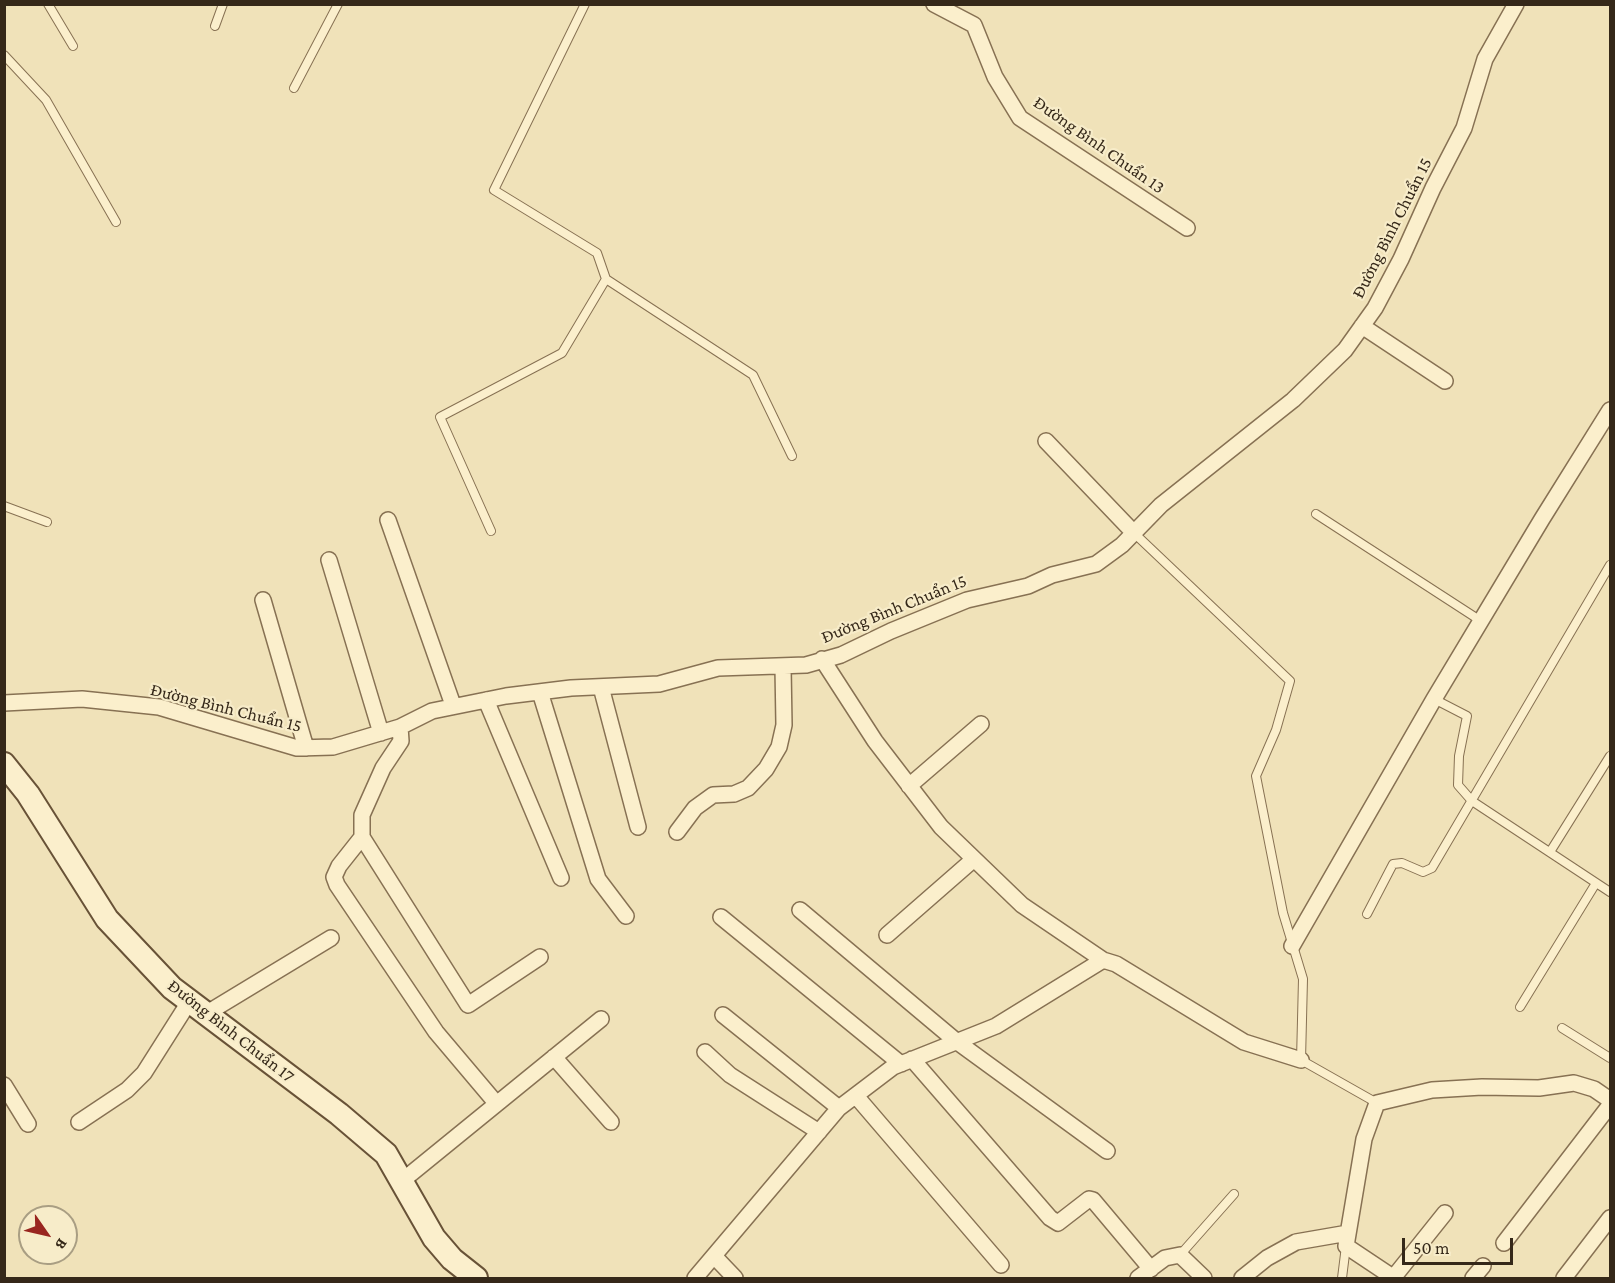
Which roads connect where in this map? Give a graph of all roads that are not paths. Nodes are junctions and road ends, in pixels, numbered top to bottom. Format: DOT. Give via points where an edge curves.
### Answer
graph roads {
  1 [pos="48,4"];
  2 [pos="223,4"];
  3 [pos="338,4"];
  4 [pos="585,4"];
  5 [pos="934,4"];
  6 [pos="1516,4"];
  7 [pos="215,26"];
  8 [pos="73,46"];
  9 [pos="4,55"];
  10 [pos="294,88"];
  11 [pos="116,222"];
  12 [pos="1187,228"];
  13 [pos="606,279"];
  14 [pos="1362,326"];
  15 [pos="1444,381"];
  16 [pos="1611,410"];
  17 [pos="1046,441"];
  18 [pos="792,456"];
  19 [pos="4,506"];
  20 [pos="1316,514"];
  21 [pos="388,520"];
  22 [pos="47,522"];
  23 [pos="491,531"];
  24 [pos="1134,533"];
  25 [pos="329,560"];
  26 [pos="1611,565"];
  27 [pos="264,600"];
  28 [pos="1481,621"];
  29 [pos="822,659"];
  30 [pos="783,667"];
  31 [pos="601,687"];
  32 [pos="540,693"];
  33 [pos="1434,699"];
  34 [pos="486,700"];
  35 [pos="4,703"];
  36 [pos="453,705"];
  37 [pos="981,724"];
  38 [pos="400,727"];
  39 [pos="381,732"];
  40 [pos="306,748"];
  41 [pos="1611,756"];
  42 [pos="4,764"];
  43 [pos="909,786"];
  44 [pos="1472,801"];
  45 [pos="638,827"];
  46 [pos="677,832"];
  47 [pos="362,837"];
  48 [pos="1550,852"];
  49 [pos="974,859"];
  50 [pos="561,878"];
  51 [pos="1596,883"];
  52 [pos="1611,892"];
  53 [pos="800,910"];
  54 [pos="1367,914"];
  55 [pos="626,916"];
  56 [pos="721,917"];
  57 [pos="887,935"];
  58 [pos="331,938"];
  59 [pos="1292,946"];
  60 [pos="540,957"];
  61 [pos="1103,960"];
  62 [pos="1520,1007"];
  63 [pos="197,1009"];
  64 [pos="723,1015"];
  65 [pos="601,1019"];
  66 [pos="1562,1028"];
  67 [pos="956,1041"];
  68 [pos="705,1052"];
  69 [pos="554,1057"];
  70 [pos="1611,1058"];
  71 [pos="1301,1060"];
  72 [pos="906,1061"];
  73 [pos="4,1086"];
  74 [pos="856,1095"];
  75 [pos="1611,1102"];
  76 [pos="496,1103"];
  77 [pos="1377,1103"];
  78 [pos="839,1108"];
  79 [pos="79,1122"];
  80 [pos="611,1122"];
  81 [pos="28,1124"];
  82 [pos="819,1132"];
  83 [pos="1107,1151"];
  84 [pos="402,1181"];
  85 [pos="1234,1194"];
  86 [pos="1445,1213"];
  87 [pos="1611,1218"];
  88 [pos="1347,1239"];
  89 [pos="1504,1243"];
  90 [pos="1180,1255"];
  91 [pos="714,1256"];
  92 [pos="1001,1264"];
  93 [pos="1483,1266"];
  94 [pos="1151,1269"];
  95 [pos="476,1278"];
  96 [pos="695,1278"];
  97 [pos="735,1278"];
  98 [pos="1138,1278"];
  99 [pos="1204,1278"];
  100 [pos="1242,1278"];
  101 [pos="1342,1278"];
  102 [pos="1393,1278"];
  103 [pos="1473,1278"];
  104 [pos="1564,1278"];
  1 -- 8 [label="lane"];
  2 -- 7 [label="lane"];
  3 -- 10 [label="lane"];
  4 -- 13 [label="lane" via="494,190 597,253"];
  5 -- 12 [label="street, Đường Bình Chuẩn 13" via="974,25 995,77 1020,118"];
  6 -- 14 [label="street, Đường Bình Chuẩn 15" via="1485,59 1464,128 1401,259"];
  9 -- 11 [label="lane" via="46,100"];
  13 -- 18 [label="lane" via="753,375"];
  13 -- 23 [label="lane" via="562,353 440,417"];
  14 -- 15 [label="street"];
  14 -- 24 [label="street, Đường Bình Chuẩn 15" via="1346,350 1293,400 1161,505"];
  16 -- 28 [label="street"];
  17 -- 24 [label="street"];
  19 -- 22 [label="lane"];
  20 -- 28 [label="lane"];
  21 -- 36 [label="street"];
  24 -- 29 [label="street, Đường Bình Chuẩn 15" via="1096,564 967,600 841,655"];
  24 -- 59 [label="lane" via="1290,681 1276,730 1256,776"];
  25 -- 39 [label="street"];
  26 -- 44 [label="lane"];
  27 -- 40 [label="street"];
  28 -- 33 [label="street"];
  29 -- 30 [label="street, Đường Bình Chuẩn 15"];
  29 -- 43 [label="street"];
  30 -- 31 [label="street, Đường Bình Chuẩn 15" via="718,668 659,684"];
  30 -- 46 [label="street" via="784,725 779,747 766,770 748,788 734,794 713,795 694,808"];
  31 -- 32 [label="street, Đường Bình Chuẩn 15"];
  31 -- 45 [label="street"];
  32 -- 34 [label="street, Đường Bình Chuẩn 15"];
  32 -- 55 [label="street" via="598,879"];
  33 -- 44 [label="lane" via="1467,716 1458,785"];
  33 -- 59 [label="street"];
  34 -- 36 [label="street, Đường Bình Chuẩn 15"];
  34 -- 50 [label="street"];
  35 -- 40 [label="street, Đường Bình Chuẩn 15" via="82,699 159,707"];
  36 -- 38 [label="street, Đường Bình Chuẩn 15"];
  37 -- 43 [label="street"];
  38 -- 39 [label="street, Đường Bình Chuẩn 15"];
  38 -- 47 [label="street" via="401,741 383,768 362,815"];
  39 -- 40 [label="street, Đường Bình Chuẩn 15" via="333,747"];
  41 -- 48 [label="lane"];
  42 -- 63 [label="street, Đường Bình Chuẩn 17" via="28,794 107,919"];
  43 -- 49 [label="street" via="941,827"];
  44 -- 48 [label="lane"];
  44 -- 54 [label="lane" via="1432,868 1423,872 1402,863 1393,864"];
  47 -- 60 [label="street" via="468,1005"];
  47 -- 76 [label="street" via="339,866 334,877 337,885 436,1032"];
  48 -- 51 [label="lane"];
  49 -- 57 [label="street"];
  49 -- 61 [label="street" via="1022,905"];
  51 -- 52 [label="lane"];
  51 -- 62 [label="lane"];
  53 -- 67 [label="street"];
  56 -- 72 [label="street"];
  58 -- 63 [label="street"];
  59 -- 71 [label="lane" via="1303,979"];
  61 -- 67 [label="street" via="996,1026"];
  61 -- 71 [label="street" via="1116,964 1244,1042"];
  63 -- 79 [label="street" via="127,1090"];
  63 -- 84 [label="street, Đường Bình Chuẩn 17" via="361,1131 386,1154"];
  64 -- 78 [label="street"];
  65 -- 69 [label="street"];
  66 -- 70 [label="lane"];
  67 -- 72 [label="street"];
  67 -- 83 [label="street"];
  68 -- 82 [label="street" via="730,1075"];
  69 -- 76 [label="street"];
  69 -- 80 [label="street"];
  71 -- 77 [label="lane"];
  72 -- 74 [label="street"];
  72 -- 94 [label="street" via="1050,1218 1058,1223 1089,1199 1093,1200"];
  73 -- 81 [label="street"];
  74 -- 78 [label="street"];
  74 -- 92 [label="street"];
  75 -- 77 [label="street" via="1594,1089 1574,1083 1539,1088 1432,1090"];
  75 -- 89 [label="street"];
  76 -- 84 [label="street"];
  77 -- 88 [label="street" via="1364,1139"];
  78 -- 82 [label="street"];
  82 -- 91 [label="street"];
  84 -- 95 [label="street, Đường Bình Chuẩn 17" via="434,1238"];
  85 -- 90 [label="lane"];
  86 -- 102 [label="street"];
  87 -- 104 [label="street"];
  88 -- 100 [label="street" via="1296,1242"];
  88 -- 101 [label="lane"];
  88 -- 102 [label="street"];
  90 -- 94 [label="street" via="1165,1258"];
  90 -- 99 [label="street"];
  91 -- 96 [label="street"];
  91 -- 97 [label="street"];
  93 -- 103 [label="street"];
  94 -- 98 [label="street"];
}
